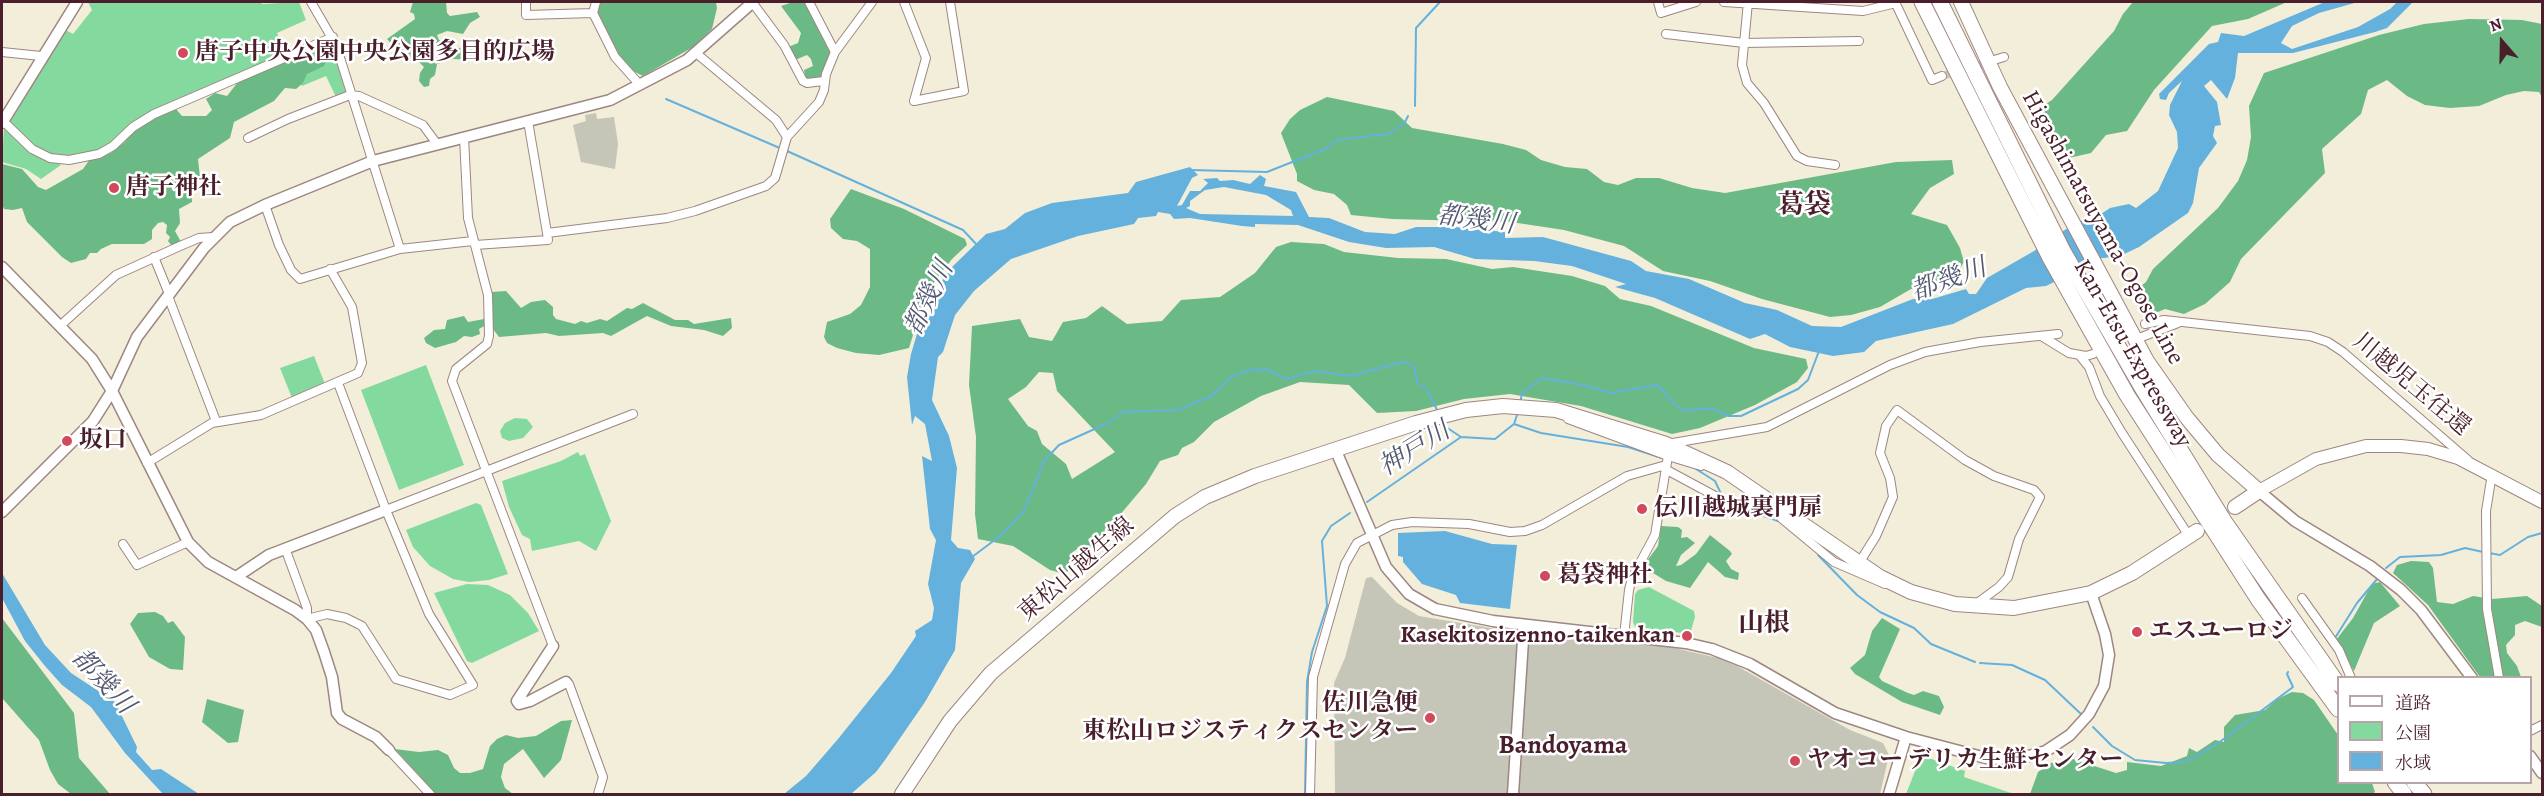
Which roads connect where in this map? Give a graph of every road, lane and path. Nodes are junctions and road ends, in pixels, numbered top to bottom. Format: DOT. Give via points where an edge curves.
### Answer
graph roads {
  1 [pos="76,2"];
  2 [pos="311,2"];
  3 [pos="526,2"];
  4 [pos="596,2"];
  5 [pos="752,2"];
  6 [pos="809,2"];
  7 [pos="872,2"];
  8 [pos="904,2"];
  9 [pos="950,2"];
  10 [pos="1658,2"];
  11 [pos="1696,2"];
  12 [pos="1724,2"];
  13 [pos="1748,2"];
  14 [pos="1895,2"];
  15 [pos="1922,2"];
  16 [pos="1940,2"];
  17 [pos="1961,2"];
  18 [pos="593,13"];
  19 [pos="1666,34"];
  20 [pos="333,37"];
  21 [pos="1858,41"];
  22 [pos="1744,43"];
  23 [pos="2,52"];
  24 [pos="835,52"];
  25 [pos="696,53"];
  26 [pos="41,56"];
  27 [pos="2004,57"];
  28 [pos="1994,60"];
  29 [pos="1942,76"];
  30 [pos="824,81"];
  31 [pos="640,85"];
  32 [pos="350,95"];
  33 [pos="528,121"];
  34 [pos="2,122"];
  35 [pos="464,137"];
  36 [pos="787,137"];
  37 [pos="248,138"];
  38 [pos="437,144"];
  39 [pos="373,160"];
  40 [pos="1835,165"];
  41 [pos="265,205"];
  42 [pos="547,233"];
  43 [pos="213,237"];
  44 [pos="474,243"];
  45 [pos="400,249"];
  46 [pos="154,257"];
  47 [pos="2,267"];
  48 [pos="330,269"];
  49 [pos="168,295"];
  50 [pos="2179,322"];
  51 [pos="2145,324"];
  52 [pos="61,325"];
  53 [pos="2058,334"];
  54 [pos="2043,337"];
  55 [pos="2139,338"];
  56 [pos="2093,354"];
  57 [pos="2080,356"];
  58 [pos="338,383"];
  59 [pos="112,391"];
  60 [pos="633,414"];
  61 [pos="216,421"];
  62 [pos="1336,451"];
  63 [pos="1666,459"];
  64 [pos="147,463"];
  65 [pos="2471,463"];
  66 [pos="485,471"];
  67 [pos="2492,474"];
  68 [pos="2259,491"];
  69 [pos="2542,502"];
  70 [pos="1774,504"];
  71 [pos="2235,507"];
  72 [pos="386,510"];
  73 [pos="2,512"];
  74 [pos="1371,534"];
  75 [pos="2193,534"];
  76 [pos="188,542"];
  77 [pos="123,544"];
  78 [pos="285,548"];
  79 [pos="1859,563"];
  80 [pos="236,577"];
  81 [pos="1890,582"];
  82 [pos="2091,593"];
  83 [pos="2302,598"];
  84 [pos="1973,606"];
  85 [pos="307,619"];
  86 [pos="1524,625"];
  87 [pos="1624,636"];
  88 [pos="553,646"];
  89 [pos="2350,676"];
  90 [pos="2470,676"];
  91 [pos="2499,676"];
  92 [pos="566,682"];
  93 [pos="2337,683"];
  94 [pos="2337,708"];
  95 [pos="1906,737"];
  96 [pos="389,750"];
  97 [pos="2532,759"];
  98 [pos="2542,773"];
  99 [pos="430,795"];
  100 [pos="598,795"];
  101 [pos="902,795"];
  102 [pos="1310,795"];
  103 [pos="1513,795"];
  104 [pos="1888,795"];
  1 -- 26 [label="street"];
  2 -- 20 [label="street"];
  3 -- 18 [label="street" via="526,15"];
  4 -- 18 [label="street"];
  5 -- 25 [label="street"];
  5 -- 30 [label="street" via="784,45 803,81"];
  6 -- 24 [label="street"];
  7 -- 24 [label="street"];
  8 -- 9 [label="street" via="926,58 914,101 964,91"];
  10 -- 11 [label="street" via="1661,13"];
  12 -- 13 [label="street"];
  13 -- 14 [label="street" via="1863,11"];
  13 -- 22 [label="street"];
  14 -- 29 [label="street" via="1932,80"];
  15 -- 94 [label="highway, Kan-Etsu Expressway" via="2089,329 2212,529"];
  16 -- 93 [label="highway, Kan-Etsu Expressway" via="2063,250 2105,325 2224,521"];
  17 -- 68 [label="main road, Higashimatsuyama-Ogose Line" via="2000,87 2151,369 2218,455"];
  18 -- 31 [label="street" via="615,57"];
  19 -- 22 [label="street"];
  20 -- 32 [label="street"];
  20 -- 34 [label="street" via="154,114 99,154 69,160 50,158 32,149"];
  21 -- 22 [label="street"];
  22 -- 40 [label="street" via="1744,77 1797,156"];
  23 -- 26 [label="street"];
  24 -- 30 [label="street"];
  25 -- 31 [label="street"];
  25 -- 36 [label="street" via="776,120"];
  26 -- 34 [label="street"];
  27 -- 28 [label="street"];
  30 -- 36 [label="street" via="819,102"];
  31 -- 33 [label="street" via="610,100"];
  32 -- 37 [label="street"];
  32 -- 38 [label="street" via="423,124"];
  32 -- 39 [label="street"];
  33 -- 35 [label="street"];
  33 -- 42 [label="street"];
  35 -- 38 [label="street"];
  35 -- 44 [label="street" via="468,218"];
  36 -- 42 [label="street" via="775,178 755,192 668,218"];
  38 -- 39 [label="street"];
  39 -- 41 [label="street"];
  39 -- 45 [label="street"];
  41 -- 43 [label="street" via="240,216"];
  41 -- 48 [label="street" via="293,274 304,279"];
  42 -- 44 [label="street" via="548,240"];
  43 -- 46 [label="street" via="199,238"];
  43 -- 49 [label="street"];
  44 -- 45 [label="street"];
  44 -- 66 [label="street" via="488,295 489,340 456,369 452,381"];
  45 -- 48 [label="street"];
  46 -- 49 [label="street"];
  46 -- 52 [label="street" via="116,275"];
  47 -- 52 [label="street"];
  48 -- 58 [label="street" via="352,308 362,363 358,373"];
  49 -- 59 [label="street" via="130,348"];
  49 -- 61 [label="street"];
  50 -- 51 [label="street, 川越児玉往還"];
  50 -- 55 [label="street"];
  50 -- 65 [label="street, 川越児玉往還" via="2310,336 2328,342"];
  52 -- 59 [label="street" via="92,359"];
  53 -- 54 [label="street"];
  54 -- 57 [label="street" via="2053,346"];
  54 -- 63 [label="street" via="1925,352 1890,365 1767,427"];
  56 -- 57 [label="street"];
  57 -- 75 [label="street" via="2122,433"];
  58 -- 61 [label="street" via="261,416"];
  58 -- 72 [label="street"];
  59 -- 64 [label="street"];
  59 -- 73 [label="street" via="93,422"];
  60 -- 66 [label="street"];
  61 -- 64 [label="street"];
  62 -- 63 [label="main road" via="1416,423 1466,410 1503,406 1556,410"];
  62 -- 74 [label="street"];
  62 -- 101 [label="main road, 東松山越生線" via="1222,488 1174,516 990,674 950,721"];
  63 -- 70 [label="main road" via="1714,464"];
  63 -- 70 [label="street" via="1730,504 1762,511"];
  63 -- 74 [label="street" via="1525,531 1442,522 1392,525"];
  63 -- 87 [label="street" via="1654,535 1632,578"];
  64 -- 76 [label="street"];
  65 -- 67 [label="main road"];
  65 -- 68 [label="main road" via="2428,449 2366,446 2316,459"];
  66 -- 72 [label="street"];
  66 -- 88 [label="street"];
  67 -- 69 [label="main road"];
  67 -- 91 [label="street" via="2486,511 2487,609"];
  68 -- 71 [label="main road"];
  68 -- 90 [label="street" via="2295,521 2370,566 2401,590"];
  70 -- 79 [label="main road"];
  70 -- 81 [label="street" via="1781,518 1834,561 1874,581"];
  72 -- 78 [label="street"];
  72 -- 85 [label="street" via="429,614 473,685 450,695 396,680 362,626 327,614"];
  74 -- 86 [label="street" via="1392,576 1418,601 1463,616"];
  74 -- 102 [label="street" via="1357,543 1349,555 1317,660 1311,702"];
  75 -- 82 [label="main road" via="2132,573"];
  76 -- 77 [label="street" via="137,565"];
  76 -- 80 [label="street" via="208,562"];
  78 -- 80 [label="street"];
  78 -- 85 [label="street" via="307,608"];
  79 -- 81 [label="main road"];
  79 -- 84 [label="street" via="1893,497 1880,453 1886,426 1897,410 1965,460 1994,476 2034,490 2040,497 2019,539 2008,577"];
  80 -- 85 [label="street"];
  81 -- 84 [label="main road" via="1928,597"];
  82 -- 84 [label="main road" via="2014,608"];
  82 -- 95 [label="street" via="2105,634 2108,666 2096,703 2070,735 2034,756 2008,760"];
  83 -- 89 [label="street" via="2339,650"];
  85 -- 96 [label="street" via="319,638 333,677 337,713 371,733"];
  86 -- 87 [label="street"];
  86 -- 103 [label="street"];
  87 -- 95 [label="street" via="1712,649 1750,664 1835,713"];
  88 -- 92 [label="street" via="517,701 522,704 538,698"];
  92 -- 100 [label="street" via="603,777"];
  95 -- 104 [label="street"];
  96 -- 99 [label="street"];
  97 -- 98 [label="street"];
}
